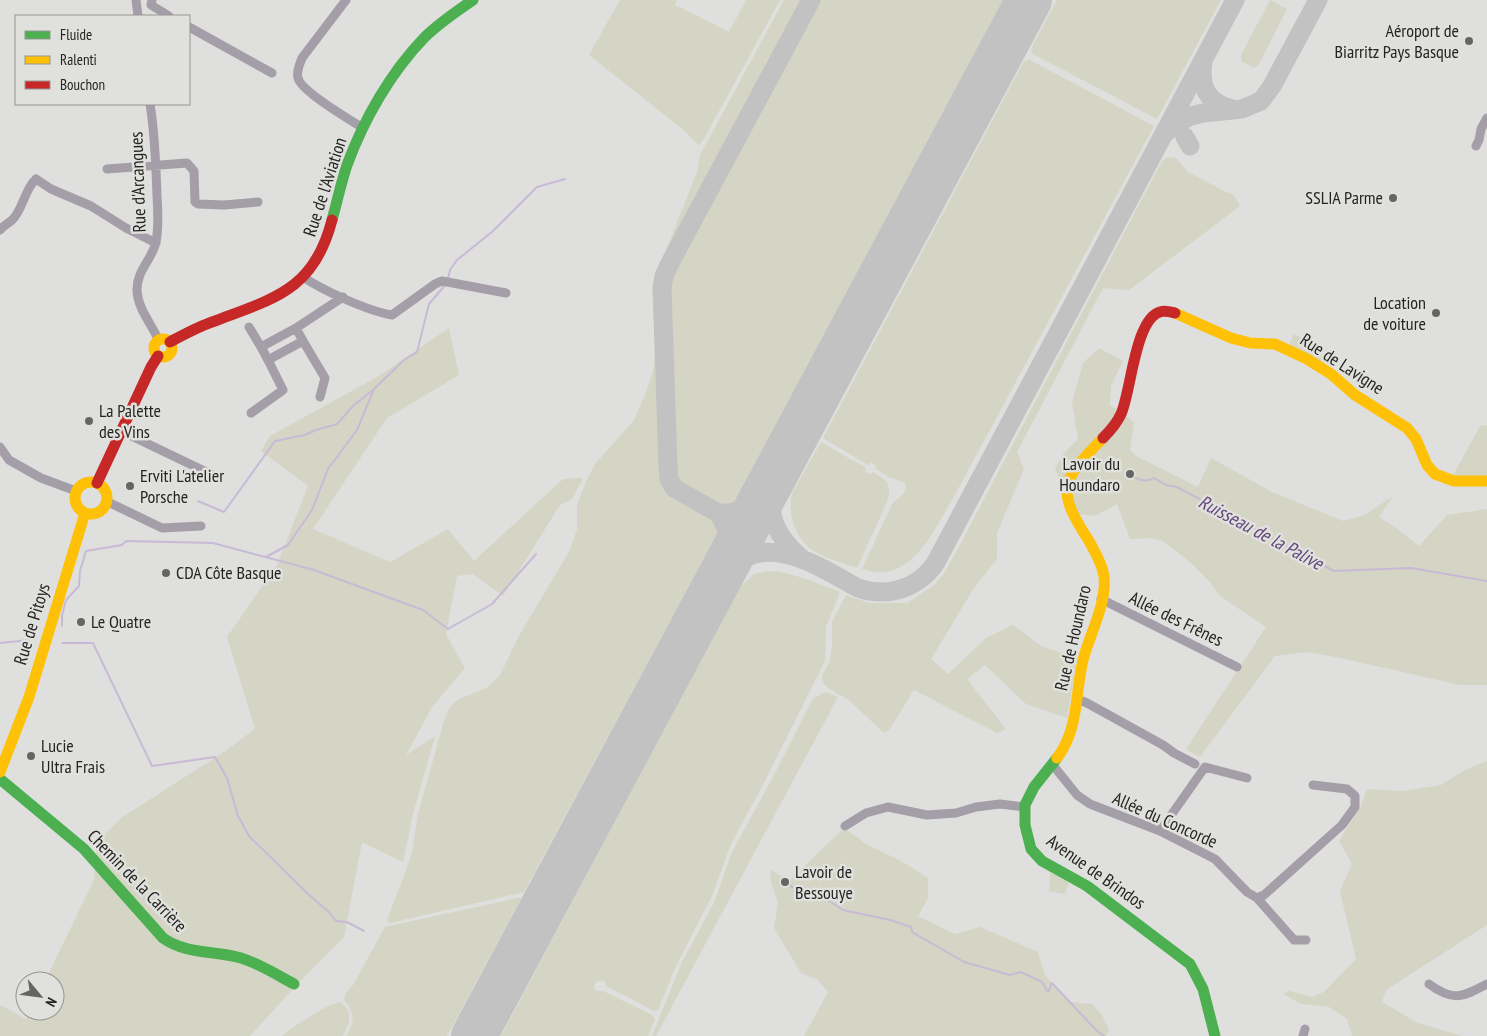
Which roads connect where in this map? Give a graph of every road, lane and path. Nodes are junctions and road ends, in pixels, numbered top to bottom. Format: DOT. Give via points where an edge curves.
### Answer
graph roads {
  1 [pos="136,0"];
  2 [pos="152,0"];
  3 [pos="346,0"];
  4 [pos="473,0"];
  5 [pos="138,15"];
  6 [pos="168,15"];
  7 [pos="190,28"];
  8 [pos="272,73"];
  9 [pos="150,105"];
  10 [pos="1487,118"];
  11 [pos="363,128"];
  12 [pos="1476,146"];
  13 [pos="156,165"];
  14 [pos="107,169"];
  15 [pos="258,202"];
  16 [pos="0,230"];
  17 [pos="156,243"];
  18 [pos="303,277"];
  19 [pos="506,293"];
  20 [pos="343,297"];
  21 [pos="1152,317"];
  22 [pos="249,327"];
  23 [pos="296,328"];
  24 [pos="158,339"];
  25 [pos="303,341"];
  26 [pos="170,342"];
  27 [pos="261,347"];
  28 [pos="158,356"];
  29 [pos="268,360"];
  30 [pos="320,397"];
  31 [pos="251,413"];
  32 [pos="121,431"];
  33 [pos="0,448"];
  34 [pos="219,478"];
  35 [pos="1487,481"];
  36 [pos="97,483"];
  37 [pos="76,491"];
  38 [pos="106,500"];
  39 [pos="85,512"];
  40 [pos="201,526"];
  41 [pos="1101,599"];
  42 [pos="1237,667"];
  43 [pos="1077,699"];
  44 [pos="1052,764"];
  45 [pos="1195,764"];
  46 [pos="0,772"];
  47 [pos="1247,778"];
  48 [pos="0,779"];
  49 [pos="1313,786"];
  50 [pos="1025,806"];
  51 [pos="845,826"];
  52 [pos="1160,831"];
  53 [pos="1256,898"];
  54 [pos="1306,940"];
  55 [pos="294,984"];
  56 [pos="1429,984"];
  57 [pos="1487,984"];
  58 [pos="1215,1036"];
  1 -- 5 [label="street"];
  2 -- 6 [label="street" via="151,5"];
  3 -- 11 [label="street, Rue de l'Aviation" via="302,58 298,78 308,91"];
  4 -- 11 [label="street" via="425,37 393,78"];
  7 -- 8 [label="street"];
  9 -- 13 [label="street, Rue d'Arcangues"];
  10 -- 12 [label="street"];
  11 -- 18 [label="street, Rue de l'Aviation" via="347,163 322,252"];
  13 -- 14 [label="street"];
  13 -- 15 [label="street" via="189,164 194,171 195,202 201,205"];
  13 -- 17 [label="street, Rue d'Arcangues"];
  16 -- 17 [label="street" via="12,220 36,179"];
  17 -- 24 [label="street, Rue d'Arcangues" via="140,271 137,293 139,305"];
  18 -- 20 [label="street"];
  18 -- 26 [label="street" via="265,303 199,327"];
  19 -- 20 [label="street" via="442,281 392,315"];
  20 -- 23 [label="street"];
  21 -- 35 [label="street, Rue de Lavigne" via="1158,312 1174,312 1243,342 1281,345 1327,371 1354,394 1406,427 1417,438 1423,461 1434,474 1454,481"];
  21 -- 41 [label="street, Rue de Houndaro" via="1140,339 1121,415 1077,466 1068,484 1066,500 1100,562 1104,581"];
  22 -- 27 [label="street"];
  23 -- 25 [label="street"];
  23 -- 27 [label="street"];
  24 -- 26 [label="street"];
  24 -- 28 [label="street" via="154,346"];
  25 -- 29 [label="street"];
  25 -- 30 [label="street" via="325,378"];
  26 -- 28 [label="street" via="170,354"];
  27 -- 29 [label="street"];
  28 -- 32 [label="street"];
  29 -- 31 [label="street" via="283,390"];
  32 -- 34 [label="street"];
  32 -- 36 [label="street"];
  33 -- 37 [label="street" via="9,460 41,478"];
  36 -- 37 [label="street" via="88,482"];
  36 -- 38 [label="street" via="105,490"];
  37 -- 39 [label="street" via="77,506"];
  38 -- 39 [label="street" via="98,512"];
  38 -- 40 [label="street" via="162,528"];
  39 -- 46 [label="street, Rue de Pitoys" via="29,697"];
  41 -- 42 [label="street, Allée des Frênes"];
  41 -- 43 [label="street, Rue de Houndaro" via="1082,661"];
  43 -- 44 [label="street, Rue de Houndaro" via="1067,743"];
  43 -- 45 [label="street"];
  44 -- 50 [label="street, Rue de Houndaro" via="1036,783"];
  44 -- 52 [label="street, Allée du Concorde" via="1077,795 1090,804"];
  47 -- 52 [label="street" via="1205,767"];
  48 -- 55 [label="street, Chemin de la Carrière" via="84,849 172,946 242,958"];
  49 -- 53 [label="street" via="1347,789 1355,796 1355,807 1342,826 1264,895"];
  50 -- 51 [label="street" via="1000,804 956,813 927,814 888,807 866,813"];
  50 -- 58 [label="street, Avenue de Brindos" via="1030,847 1034,854 1096,892 1190,964 1202,985"];
  52 -- 53 [label="street, Allée du Concorde" via="1215,859"];
  53 -- 54 [label="street, Allée du Concorde" via="1294,940"];
  56 -- 57 [label="street" via="1440,992 1460,997"];
}
